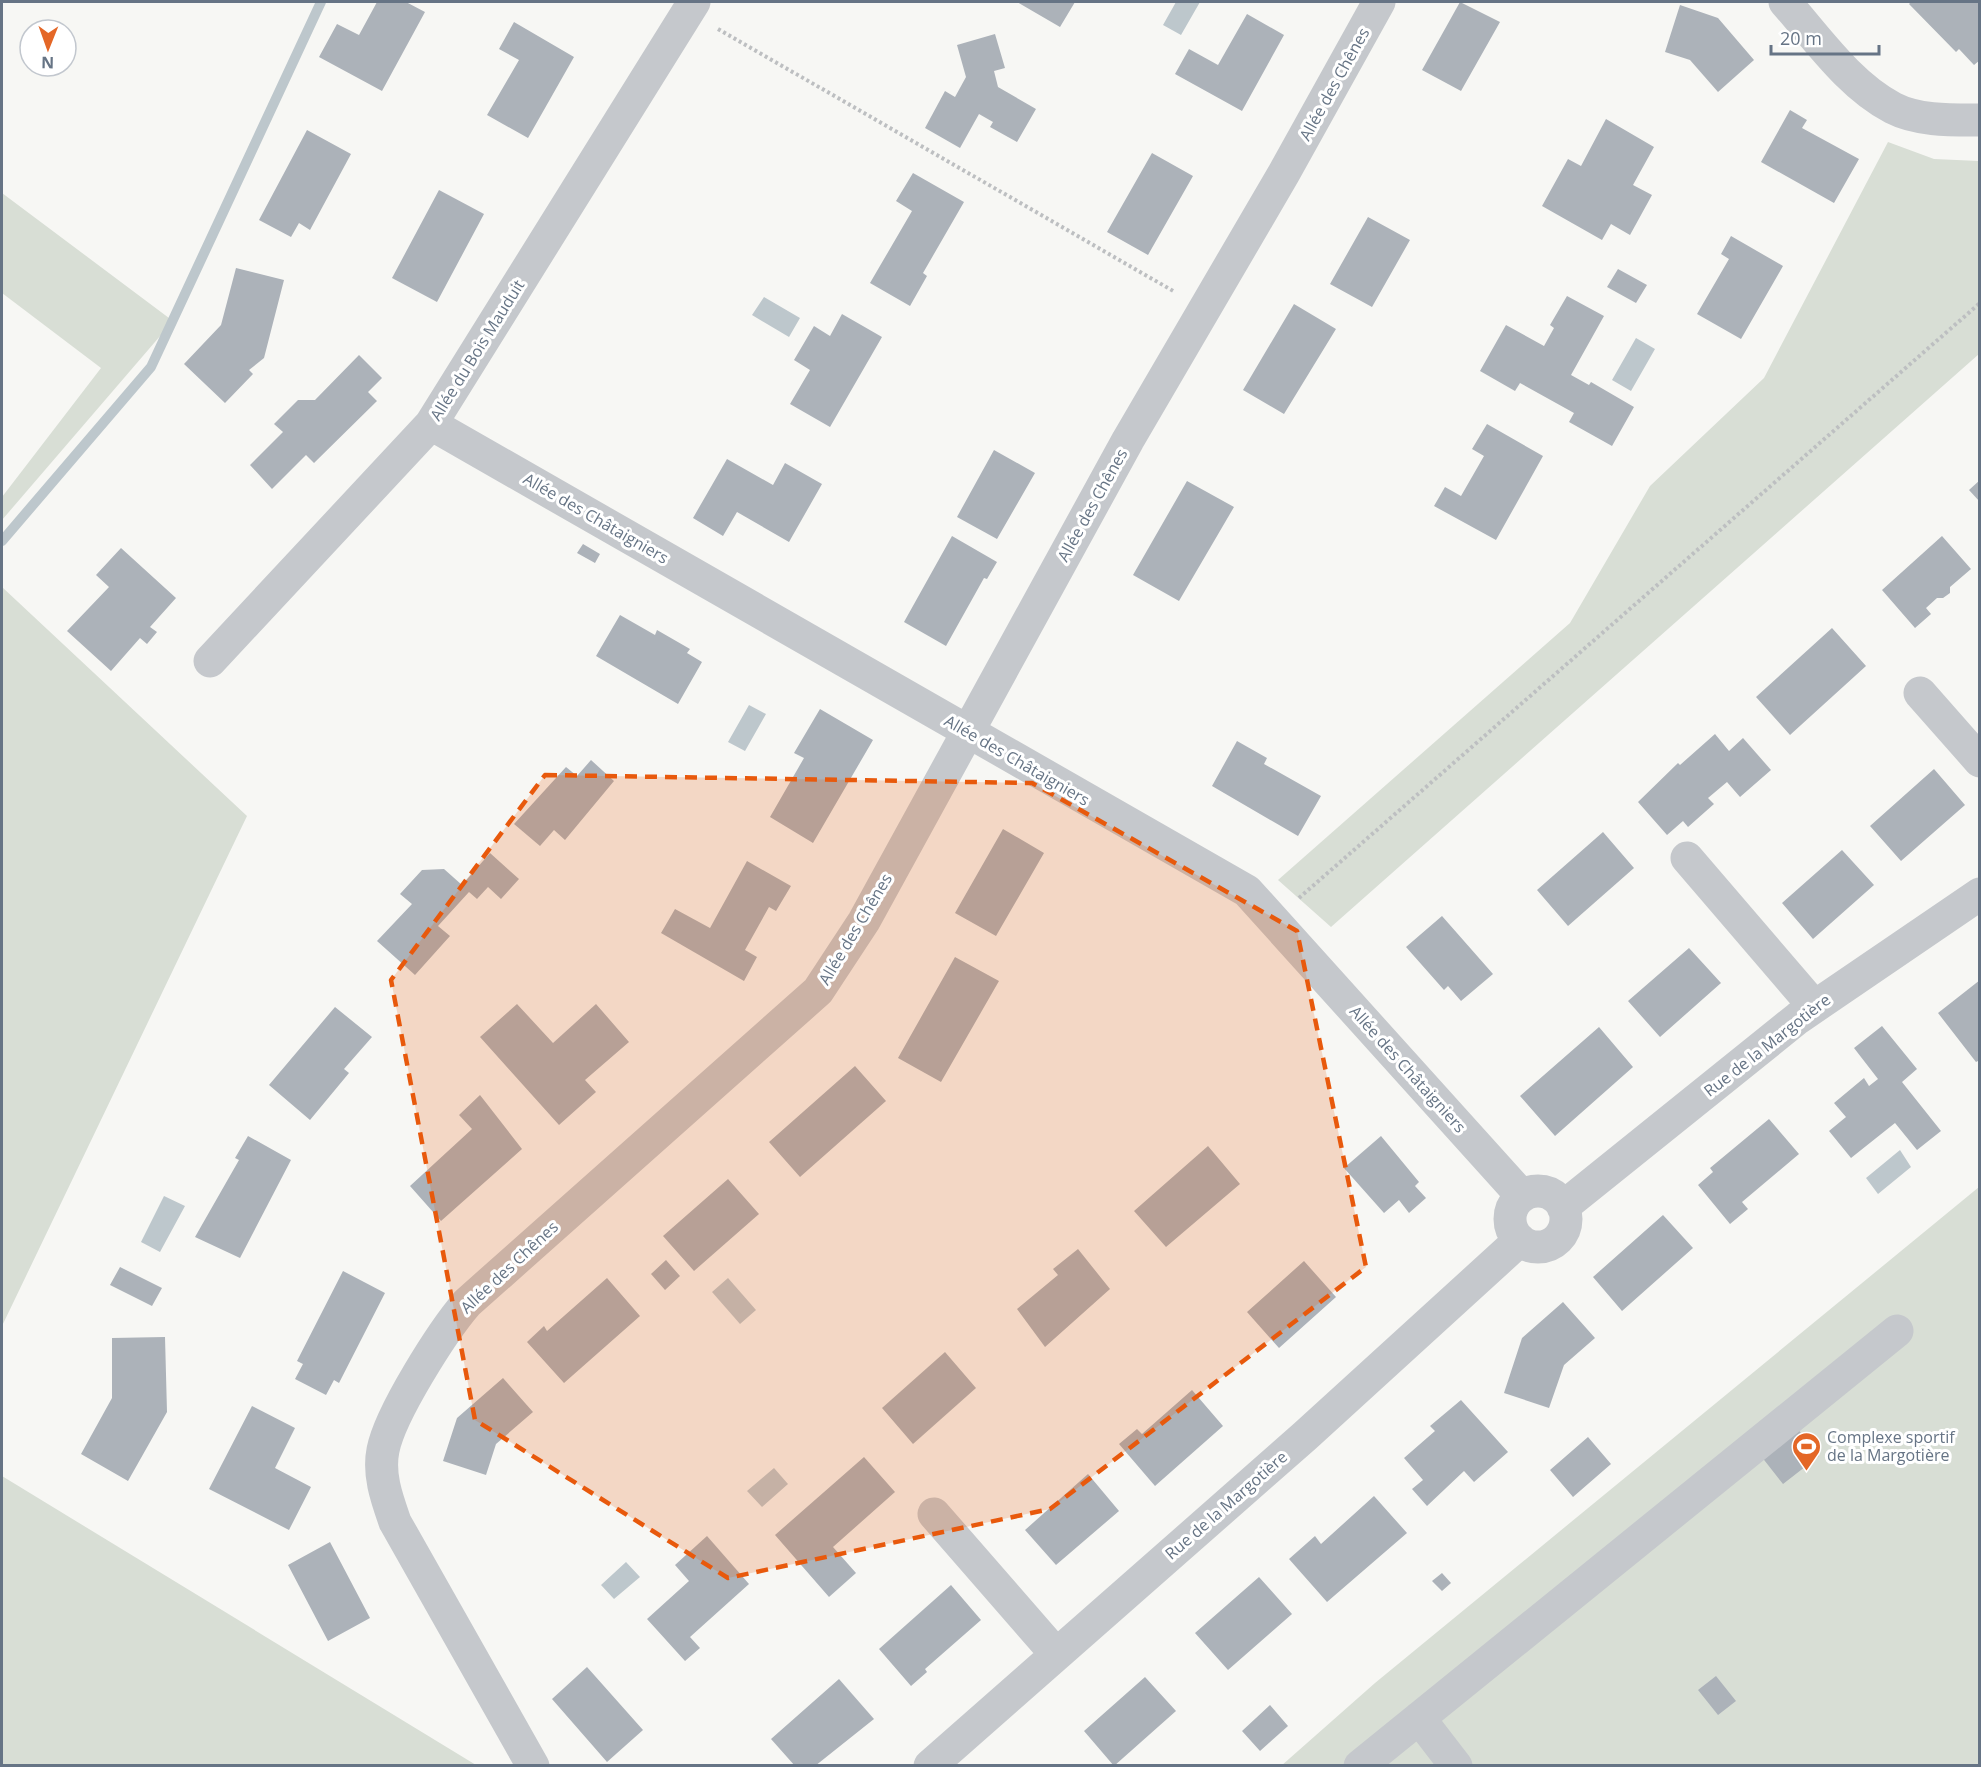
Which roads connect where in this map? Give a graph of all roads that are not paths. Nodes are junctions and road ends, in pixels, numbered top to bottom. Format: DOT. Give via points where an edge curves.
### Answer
graph roads {
  1 [pos="1379,2"];
  2 [pos="1785,2"];
  3 [pos="691,7"];
  4 [pos="1980,120"];
  5 [pos="431,424"];
  6 [pos="210,661"];
  7 [pos="1920,693"];
  8 [pos="967,731"];
  9 [pos="1980,761"];
  10 [pos="1687,858"];
  11 [pos="1980,894"];
  12 [pos="1814,1006"];
  13 [pos="1522,1196"];
  14 [pos="1563,1207"];
  15 [pos="1520,1240"];
  16 [pos="1897,1331"];
  17 [pos="934,1514"];
  18 [pos="1056,1654"];
  19 [pos="1419,1718"];
  20 [pos="532,1766"];
  21 [pos="930,1766"];
  22 [pos="1360,1766"];
  23 [pos="1456,1766"];
  1 -- 8 [label="street, Allée des Chênes"];
  2 -- 4 [label="street" via="1849,75 1894,109 1935,120"];
  3 -- 5 [label="street, Allée du Bois Mauduit"];
  5 -- 6 [label="street, Allée du Bois Mauduit"];
  5 -- 8 [label="street, Allée des Châtaigniers"];
  7 -- 9 [label="street"];
  8 -- 13 [label="street, Allée des Châtaigniers" via="1247,891"];
  8 -- 20 [label="street, Allée des Chênes" via="864,921 818,991 467,1303 446,1328 395,1419 383,1450 382,1484 395,1522"];
  10 -- 12 [label="street"];
  11 -- 12 [label="street, Rue de la Margotière"];
  12 -- 14 [label="street, Rue de la Margotière"];
  13 -- 14 [label="street" via="1544,1191"];
  13 -- 15 [label="street" via="1510,1215"];
  14 -- 15 [label="street" via="1565,1227 1554,1242 1536,1247"];
  15 -- 18 [label="street, Rue de la Margotière" via="1305,1436"];
  16 -- 19 [label="street"];
  17 -- 18 [label="street"];
  18 -- 21 [label="street, Rue de la Margotière"];
  19 -- 22 [label="street"];
  19 -- 23 [label="street"];
}
